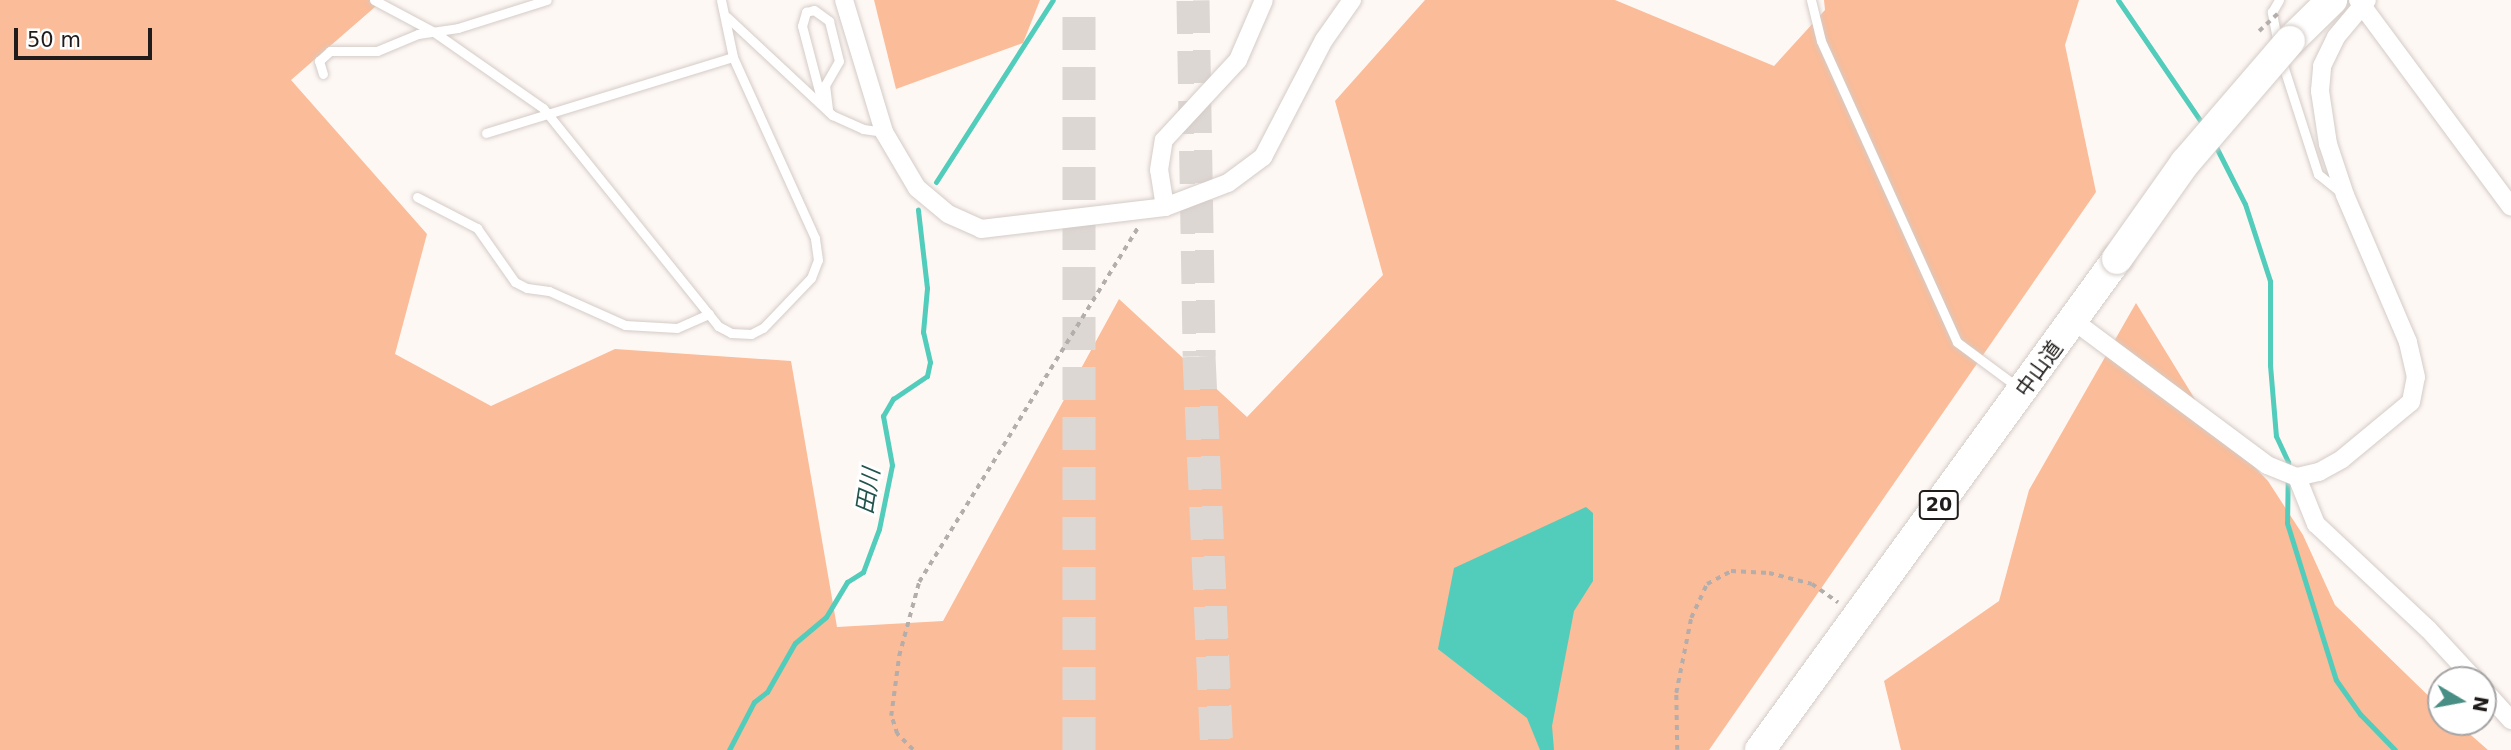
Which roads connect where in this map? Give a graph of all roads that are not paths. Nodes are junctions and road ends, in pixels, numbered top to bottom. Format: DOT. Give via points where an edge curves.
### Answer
graph roads {
  1 [pos="374,0"];
  2 [pos="547,0"];
  3 [pos="721,0"];
  4 [pos="844,0"];
  5 [pos="1264,0"];
  6 [pos="1352,0"];
  7 [pos="1811,0"];
  8 [pos="2279,0"];
  9 [pos="2332,0"];
  10 [pos="2363,1"];
  11 [pos="727,17"];
  12 [pos="434,32"];
  13 [pos="733,57"];
  14 [pos="323,74"];
  15 [pos="826,108"];
  16 [pos="547,114"];
  17 [pos="884,132"];
  18 [pos="486,133"];
  19 [pos="2344,195"];
  20 [pos="417,197"];
  21 [pos="1165,206"];
  22 [pos="2511,206"];
  23 [pos="709,314"];
  24 [pos="2074,321"];
  25 [pos="2023,391"];
  26 [pos="2291,476"];
  27 [pos="2461,666"];
  28 [pos="2497,704"];
  29 [pos="2511,720"];
  30 [pos="1760,750"];
  1 -- 12 [label="lane"];
  2 -- 12 [label="lane"];
  3 -- 11 [label="lane"];
  4 -- 17 [label="street"];
  5 -- 21 [label="street" via="1238,60 1164,140 1159,170"];
  6 -- 21 [label="street" via="1324,40 1263,157 1228,183"];
  7 -- 25 [label="lane" via="1821,41 1957,342"];
  8 -- 19 [label="lane" via="2272,12 2289,91 2318,174"];
  9 -- 24 [label="highway, 中山道 / 20, bridge" via="2290,41 2185,163"];
  10 -- 19 [label="street" via="2336,37 2322,66 2328,144"];
  10 -- 22 [label="street"];
  11 -- 13 [label="lane"];
  11 -- 15 [label="lane"];
  12 -- 14 [label="lane" via="377,51 330,51 319,61"];
  12 -- 16 [label="lane"];
  13 -- 16 [label="lane"];
  13 -- 23 [label="lane" via="815,237 818,260 811,278 763,328 751,334 731,334"];
  15 -- 15 [label="lane" via="802,26 806,12 814,10 830,21 839,61 825,85"];
  15 -- 17 [label="lane" via="863,130"];
  16 -- 18 [label="lane"];
  16 -- 23 [label="lane"];
  17 -- 21 [label="street" via="917,188 948,214 981,229"];
  19 -- 26 [label="street" via="2395,305 2416,377 2411,402 2398,416 2319,472"];
  20 -- 23 [label="lane" via="477,228 516,282 527,288 549,291 625,326 677,328"];
  24 -- 25 [label="highway, 中山道 / 20"];
  24 -- 26 [label="street"];
  25 -- 30 [label="highway, 中山道 / 20"];
  26 -- 27 [label="street" via="2315,524"];
  28 -- 29 [label="street"];
}
